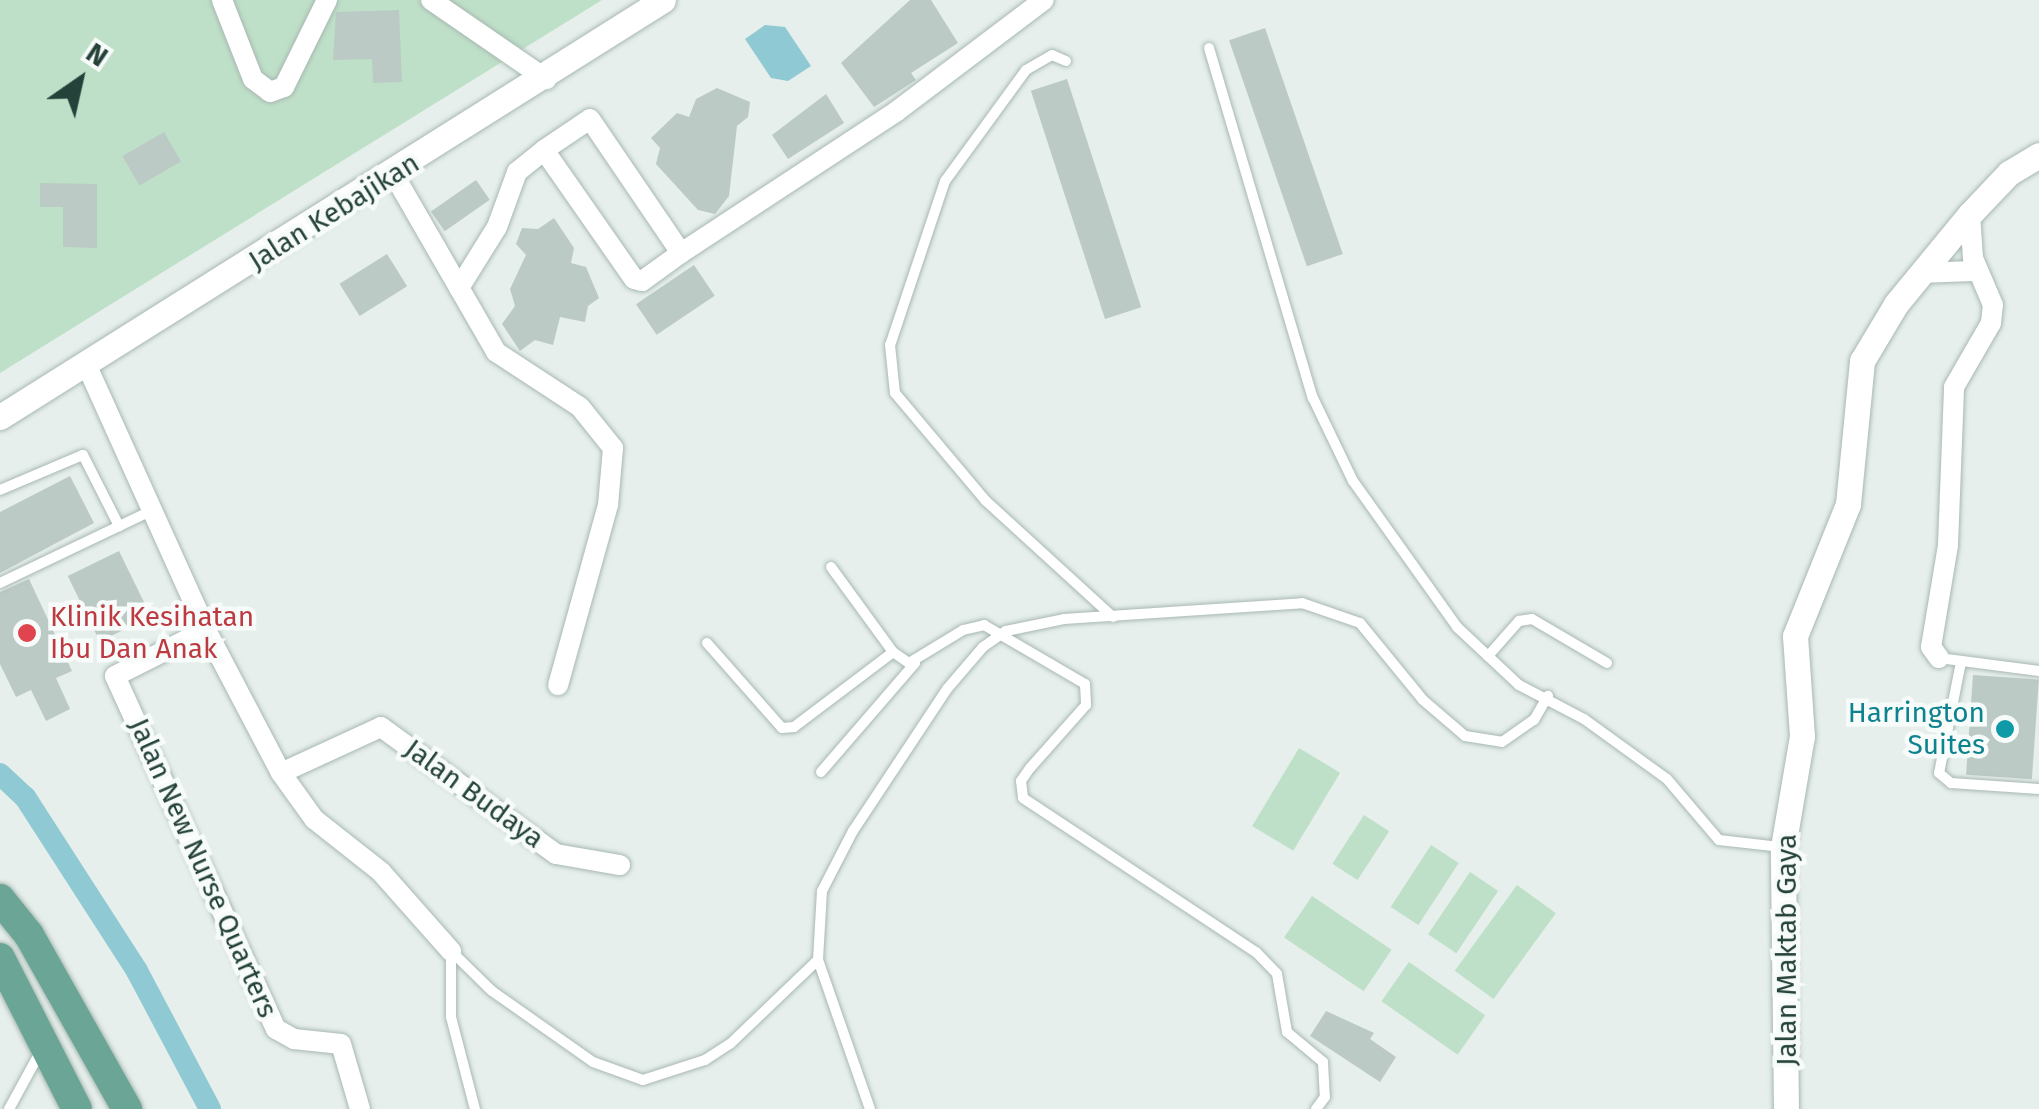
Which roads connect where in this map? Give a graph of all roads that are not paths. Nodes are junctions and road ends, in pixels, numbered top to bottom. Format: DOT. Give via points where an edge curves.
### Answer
graph roads {
  1 [pos="222,0"];
  2 [pos="326,0"];
  3 [pos="431,0"];
  4 [pos="662,0"];
  5 [pos="1044,0"];
  6 [pos="1209,48"];
  7 [pos="1066,61"];
  8 [pos="546,79"];
  9 [pos="544,150"];
  10 [pos="2039,155"];
  11 [pos="394,174"];
  12 [pos="1970,214"];
  13 [pos="681,254"];
  14 [pos="1978,271"];
  15 [pos="1922,273"];
  16 [pos="458,288"];
  17 [pos="87,366"];
  18 [pos="0,417"];
  19 [pos="0,490"];
  20 [pos="151,511"];
  21 [pos="119,526"];
  22 [pos="831,567"];
  23 [pos="0,583"];
  24 [pos="1114,618"];
  25 [pos="206,630"];
  26 [pos="1006,632"];
  27 [pos="707,643"];
  28 [pos="893,652"];
  29 [pos="1488,656"];
  30 [pos="1939,658"];
  31 [pos="1607,662"];
  32 [pos="1961,662"];
  33 [pos="915,663"];
  34 [pos="2039,671"];
  35 [pos="558,685"];
  36 [pos="1548,696"];
  37 [pos="821,772"];
  38 [pos="281,773"];
  39 [pos="2039,789"];
  40 [pos="1783,847"];
  41 [pos="620,865"];
  42 [pos="0,899"];
  43 [pos="29,935"];
  44 [pos="451,951"];
  45 [pos="0,955"];
  46 [pos="818,960"];
  47 [pos="47,1043"];
  48 [pos="8,1109"];
  49 [pos="76,1109"];
  50 [pos="127,1109"];
  51 [pos="360,1109"];
  52 [pos="475,1109"];
  53 [pos="870,1109"];
  54 [pos="1316,1109"];
  55 [pos="1786,1109"];
  1 -- 2 [label="street" via="253,79 270,92 284,87"];
  3 -- 8 [label="street"];
  4 -- 8 [label="street, Jalan Kebajikan"];
  5 -- 13 [label="street" via="898,111"];
  6 -- 29 [label="lane" via="1313,398 1353,481 1457,627"];
  7 -- 24 [label="lane" via="1052,55 1026,70 945,181 890,344 895,393 986,500"];
  8 -- 11 [label="street, Jalan Kebajikan"];
  9 -- 13 [label="street" via="634,279 642,281"];
  9 -- 13 [label="street" via="590,119"];
  9 -- 16 [label="street" via="518,172 497,227"];
  10 -- 12 [label="street, Jalan Maktab Gaya" via="2009,172"];
  11 -- 16 [label="street"];
  11 -- 17 [label="street, Jalan Kebajikan"];
  12 -- 14 [label="street"];
  12 -- 15 [label="street, Jalan Maktab Gaya"];
  14 -- 15 [label="street"];
  14 -- 30 [label="street" via="1994,305 1991,323 1954,387 1948,545 1931,647"];
  15 -- 40 [label="street, Jalan Maktab Gaya" via="1869,341 1862,361 1848,504 1840,536 1800,618 1793,665 1800,765"];
  16 -- 35 [label="street" via="496,352 580,407 614,448 608,506"];
  17 -- 18 [label="street, Jalan Kebajikan"];
  17 -- 20 [label="street"];
  19 -- 21 [label="lane" via="83,455"];
  20 -- 21 [label="lane"];
  20 -- 25 [label="street"];
  21 -- 23 [label="lane"];
  22 -- 28 [label="lane"];
  24 -- 26 [label="lane" via="1020,624"];
  24 -- 36 [label="lane" via="1302,602 1340,613 1360,623 1440,717 1488,743 1502,742 1534,720"];
  25 -- 38 [label="street"];
  25 -- 51 [label="street, Jalan New Nurse Quarters" via="115,676 276,1029 294,1039 341,1044"];
  26 -- 33 [label="lane" via="977,624"];
  26 -- 46 [label="lane" via="982,647 947,689 852,830 822,891"];
  26 -- 54 [label="lane" via="1077,675 1088,692 1086,705 1021,781 1023,798 1256,952 1277,974 1287,1032 1323,1062 1325,1096"];
  27 -- 28 [label="lane" via="782,728 794,727"];
  28 -- 33 [label="lane"];
  29 -- 31 [label="lane" via="1519,621 1532,619"];
  29 -- 36 [label="lane" via="1519,684"];
  30 -- 32 [label="lane"];
  32 -- 34 [label="lane"];
  32 -- 39 [label="lane" via="1939,773 1951,783"];
  33 -- 37 [label="lane"];
  36 -- 40 [label="lane" via="1667,779 1719,840"];
  38 -- 41 [label="street, Jalan Budaya" via="381,727 556,854"];
  38 -- 44 [label="street" via="314,819 381,872"];
  40 -- 55 [label="street, Jalan Maktab Gaya"];
  42 -- 43 [label="main road"];
  43 -- 45 [label="main road" via="10,936"];
  43 -- 50 [label="main road"];
  44 -- 46 [label="lane" via="492,991 593,1062 643,1080 705,1060 730,1044"];
  44 -- 52 [label="lane" via="450,1017"];
  45 -- 47 [label="main road"];
  46 -- 53 [label="lane"];
  47 -- 48 [label="lane" via="30,1060"];
  47 -- 49 [label="main road"];
}
